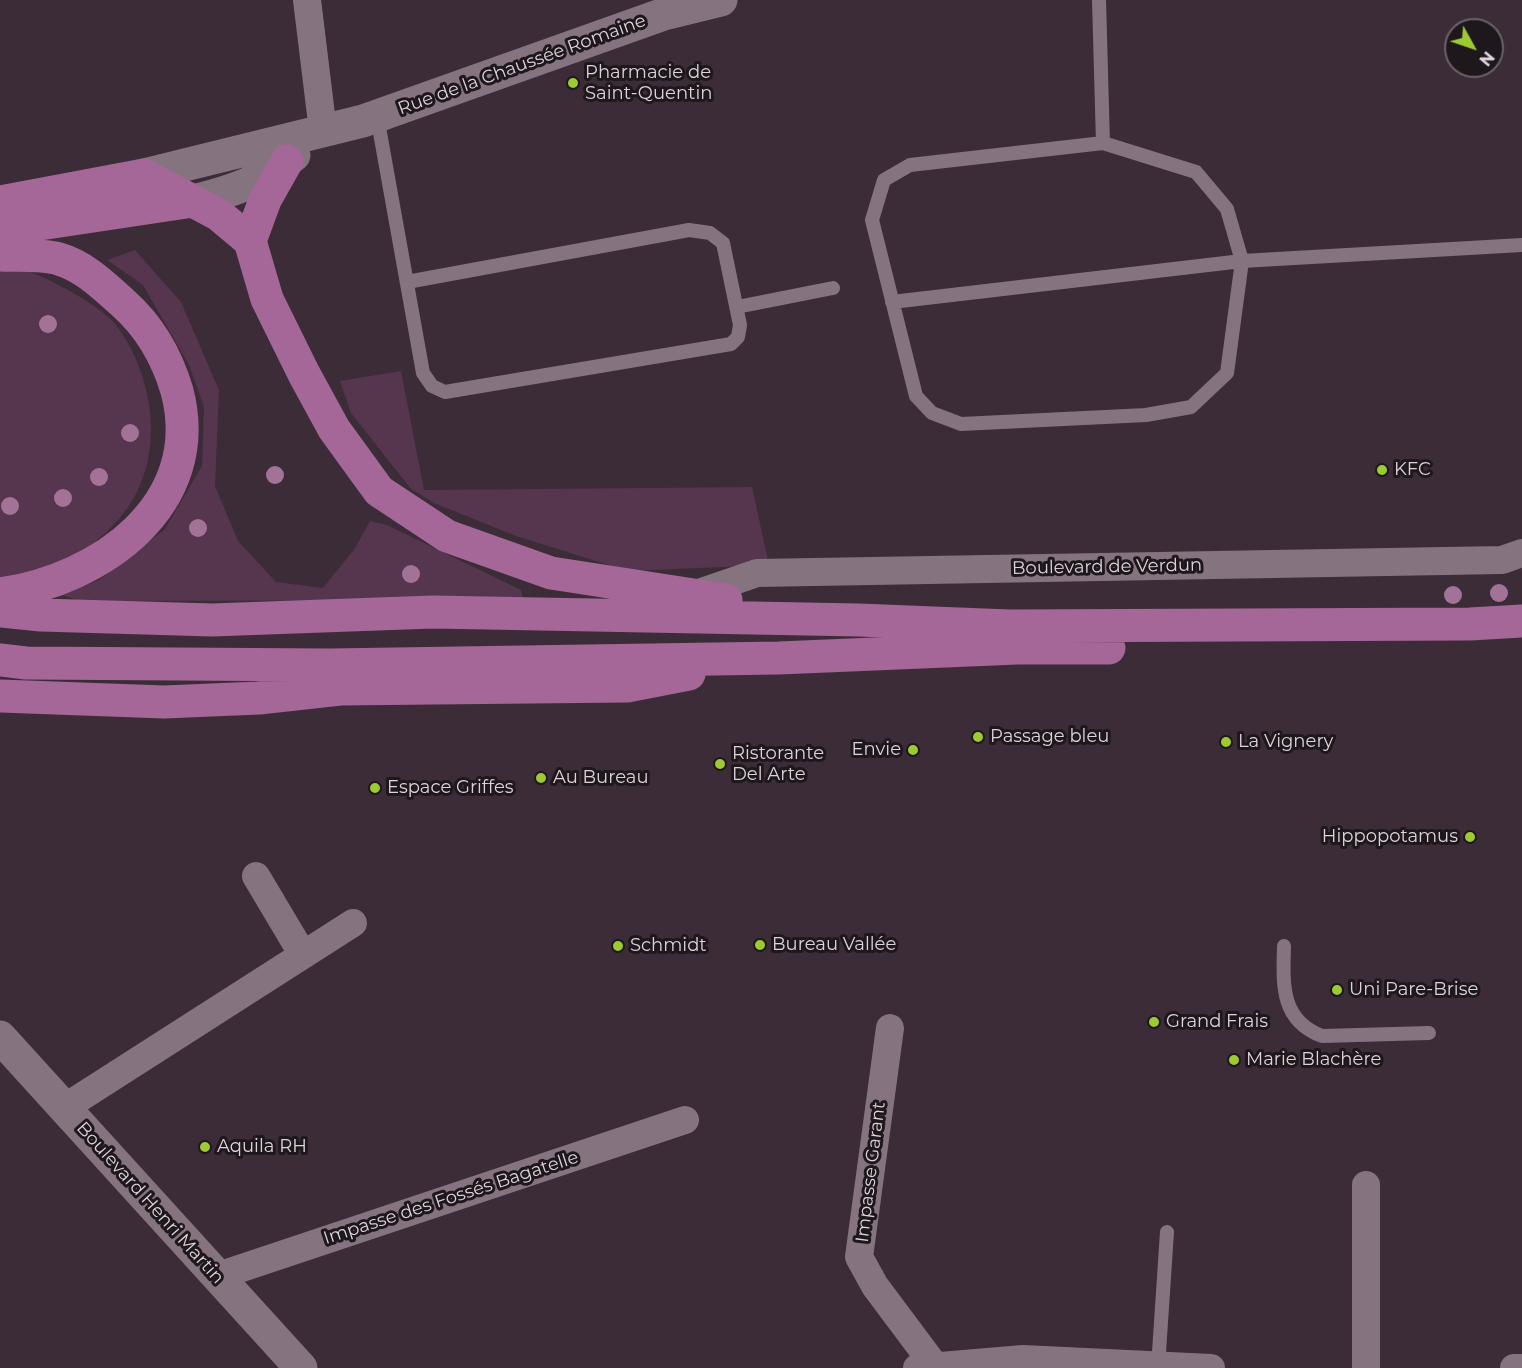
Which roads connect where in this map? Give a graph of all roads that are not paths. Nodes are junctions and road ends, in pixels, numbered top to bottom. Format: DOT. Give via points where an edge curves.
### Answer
graph roads {
  1 [pos="307,0"];
  2 [pos="721,0"];
  3 [pos="1099,0"];
  4 [pos="377,116"];
  5 [pos="323,131"];
  6 [pos="1103,143"];
  7 [pos="287,161"];
  8 [pos="144,175"];
  9 [pos="193,201"];
  10 [pos="0,202"];
  11 [pos="0,230"];
  12 [pos="250,241"];
  13 [pos="1522,245"];
  14 [pos="0,255"];
  15 [pos="1242,261"];
  16 [pos="407,282"];
  17 [pos="833,288"];
  18 [pos="892,302"];
  19 [pos="737,307"];
  20 [pos="1522,553"];
  21 [pos="0,594"];
  22 [pos="693,596"];
  23 [pos="0,610"];
  24 [pos="859,620"];
  25 [pos="1522,621"];
  26 [pos="1522,640"];
  27 [pos="779,658"];
  28 [pos="0,660"];
  29 [pos="0,696"];
  30 [pos="256,876"];
  31 [pos="353,923"];
  32 [pos="1284,946"];
  33 [pos="303,955"];
  34 [pos="890,1028"];
  35 [pos="1429,1034"];
  36 [pos="0,1036"];
  37 [pos="63,1108"];
  38 [pos="685,1120"];
  39 [pos="1366,1185"];
  40 [pos="1167,1232"];
  41 [pos="218,1276"];
  42 [pos="935,1366"];
  43 [pos="1158,1367"];
  44 [pos="302,1368"];
  45 [pos="1211,1368"];
  46 [pos="1366,1368"];
  47 [pos="1514,1368"];
  48 [pos="1522,1368"];
  1 -- 5 [label="street"];
  2 -- 4 [label="street, Rue de la Chaussée Romaine" via="664,14"];
  3 -- 6 [label="lane"];
  4 -- 5 [label="street, Rue de la Chaussée Romaine"];
  4 -- 16 [label="lane"];
  5 -- 7 [label="street, Rue de la Chaussée Romaine"];
  5 -- 8 [label="street, Rue de la Chaussée Romaine"];
  6 -- 15 [label="lane" via="1196,172 1227,209"];
  6 -- 18 [label="lane" via="910,165 884,180 872,220"];
  7 -- 9 [label="street, Rue de la Chaussée Romaine" via="237,190"];
  7 -- 12 [label="main road" via="265,200"];
  8 -- 9 [label="main road"];
  8 -- 10 [label="main road, Rue de la Chaussée Romaine"];
  9 -- 11 [label="main road, Rue de la Chaussée Romaine"];
  9 -- 12 [label="main road" via="219,215"];
  12 -- 22 [label="main road" via="267,299 304,374 334,429 378,491 447,536 551,573"];
  13 -- 15 [label="lane"];
  14 -- 21 [label="main road" via="60,259 90,275 136,315 171,371 180,405 181,442 176,471 160,503 125,542 72,575"];
  15 -- 18 [label="lane"];
  15 -- 18 [label="lane" via="1227,373 1191,407 1146,415 961,423 932,413 916,396"];
  16 -- 19 [label="lane" via="689,230 710,233 723,243"];
  16 -- 19 [label="lane" via="423,373 432,386 445,392 731,344 738,337 740,325"];
  17 -- 19 [label="lane"];
  20 -- 22 [label="street, Boulevard de Verdun" via="1502,561 758,573"];
  22 -- 24 [label="main road"];
  23 -- 24 [label="main road" via="41,615 212,620 433,612"];
  24 -- 25 [label="main road" via="1009,626"];
  26 -- 27 [label="main road" via="1017,648"];
  27 -- 28 [label="main road" via="261,666"];
  27 -- 29 [label="main road" via="627,686 340,689 259,698 164,702"];
  30 -- 33 [label="street"];
  31 -- 33 [label="street"];
  32 -- 35 [label="lane" via="1283,987 1292,1014 1307,1030 1322,1036"];
  33 -- 37 [label="street"];
  34 -- 42 [label="street, Impasse Garant" via="860,1257 875,1286"];
  36 -- 37 [label="street, Boulevard Henri Martin"];
  37 -- 41 [label="street, Boulevard Henri Martin"];
  38 -- 41 [label="street, Impasse des Fossés Bagatelle"];
  39 -- 46 [label="street"];
  40 -- 43 [label="lane"];
  41 -- 44 [label="street, Boulevard Henri Martin"];
  42 -- 43 [label="street" via="1023,1359"];
  43 -- 45 [label="street"];
  47 -- 48 [label="street"];
}
